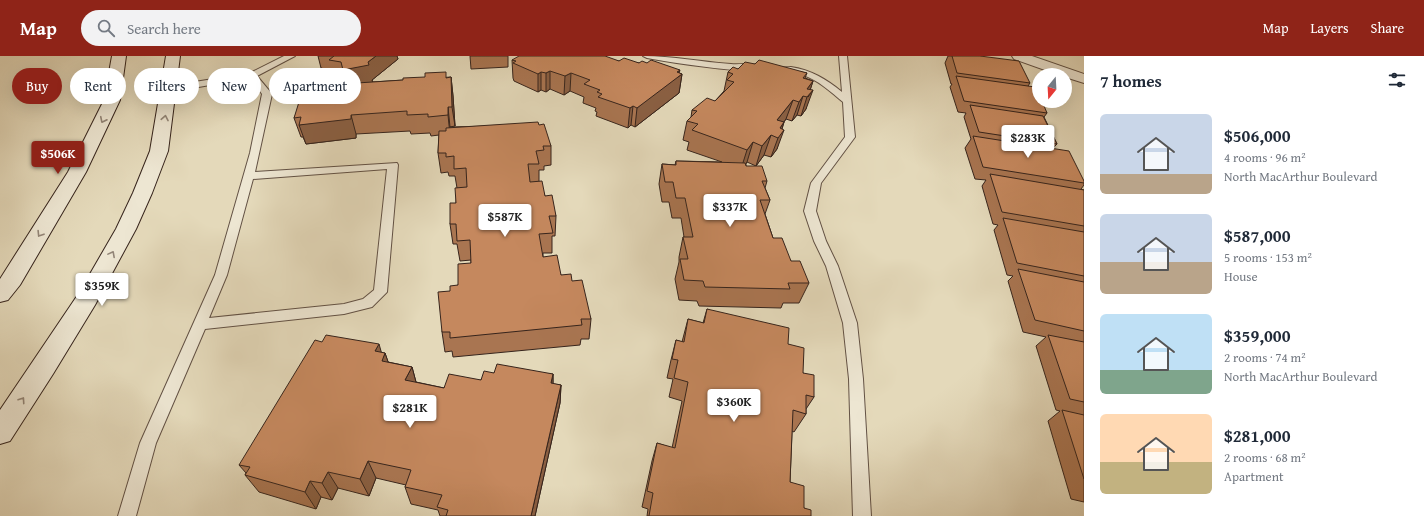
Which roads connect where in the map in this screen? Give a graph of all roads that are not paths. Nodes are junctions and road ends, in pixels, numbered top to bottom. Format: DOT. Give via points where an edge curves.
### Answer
graph roads {
  1 [pos="120,56"];
  2 [pos="173,56"];
  3 [pos="291,56"];
  4 [pos="647,56"];
  5 [pos="843,56"];
  6 [pos="1019,56"];
  7 [pos="749,62"];
  8 [pos="172,68"];
  9 [pos="261,71"];
  10 [pos="1084,79"];
  11 [pos="261,86"];
  12 [pos="848,102"];
  13 [pos="167,104"];
  14 [pos="249,176"];
  15 [pos="0,294"];
  16 [pos="200,324"];
  17 [pos="0,432"];
  18 [pos="128,516"];
  19 [pos="862,516"];
  1 -- 15 [label="main road, one-way" via="112,100 77,172 12,279"];
  2 -- 8 [label="main road"];
  3 -- 9 [label="lane"];
  4 -- 7 [label="lane" via="684,62"];
  5 -- 12 [label="lane"];
  6 -- 10 [label="main road"];
  7 -- 12 [label="lane" via="770,68 805,72 830,86"];
  11 -- 14 [label="lane" via="267,94"];
  12 -- 19 [label="lane" via="850,137 816,183 810,211 820,242 832,266 850,323 856,379"];
  17 -- 13 [label="main road, one-way" via="87,299 128,222 157,156"];
  14 -- 16 [label="lane" via="221,276"];
  14 -- 16 [label="lane" via="393,165 380,292 367,303 344,309"];
  16 -- 18 [label="lane" via="148,443"];
}
